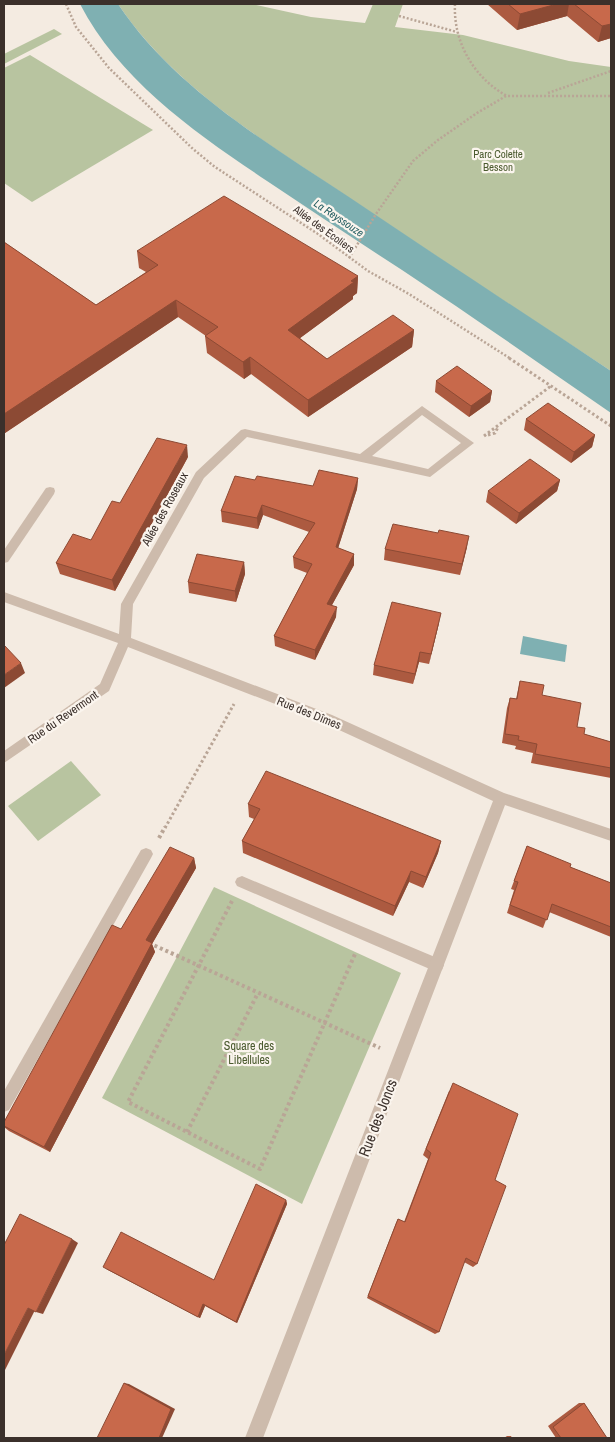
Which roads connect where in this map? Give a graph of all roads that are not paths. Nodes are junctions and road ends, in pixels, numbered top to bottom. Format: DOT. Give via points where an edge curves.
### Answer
graph roads {
  1 [pos="361,459"];
  2 [pos="50,491"];
  3 [pos="4,559"];
  4 [pos="4,597"];
  5 [pos="125,640"];
  6 [pos="4,758"];
  7 [pos="501,798"];
  8 [pos="611,835"];
  9 [pos="146,854"];
  10 [pos="242,882"];
  11 [pos="437,964"];
  12 [pos="6,1095"];
  13 [pos="254,1438"];
  1 -- 1 [label="street, Allée des Roseaux" via="430,473 469,443 422,410"];
  1 -- 5 [label="street, Allée des Roseaux" via="245,433 200,475 127,604"];
  2 -- 3 [label="street"];
  4 -- 5 [label="street, Rue des Dîmes"];
  5 -- 6 [label="street, Rue du Revermont" via="105,687"];
  5 -- 7 [label="street, Rue des Dîmes" via="328,719"];
  7 -- 8 [label="street, Rue des Dîmes"];
  7 -- 11 [label="street, Rue des Joncs"];
  9 -- 12 [label="street"];
  10 -- 11 [label="street"];
  11 -- 13 [label="street, Rue des Joncs"];
}
